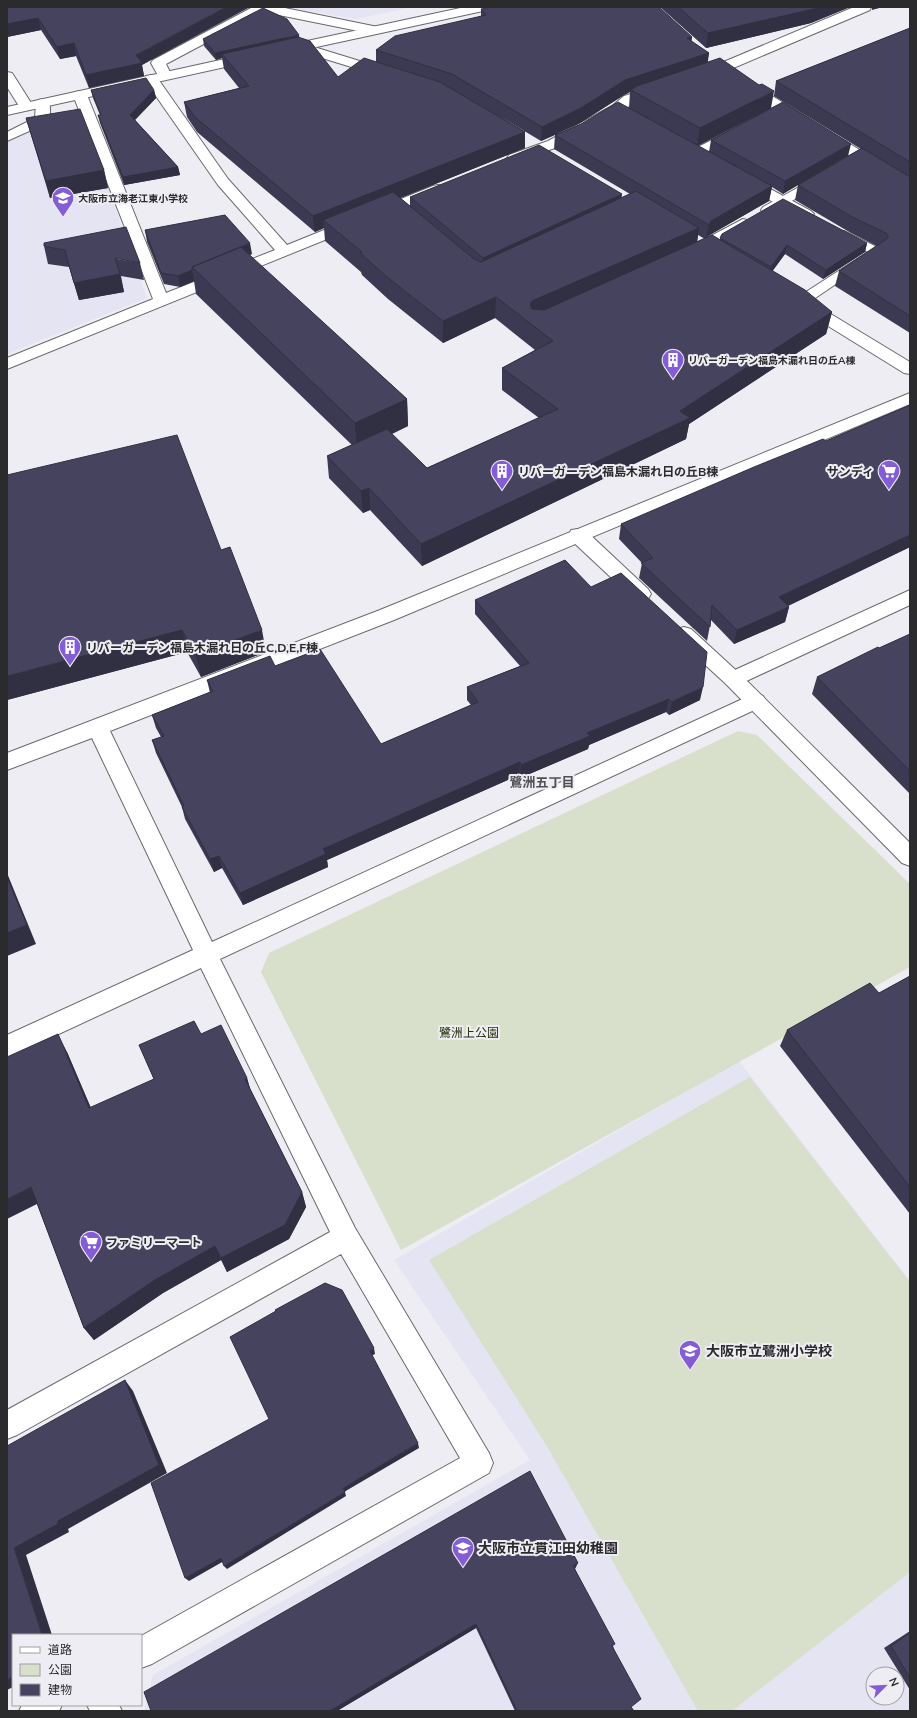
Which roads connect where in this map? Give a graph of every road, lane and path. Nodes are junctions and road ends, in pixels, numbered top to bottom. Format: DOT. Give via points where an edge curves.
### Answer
graph roads {
  1 [pos="262,7"];
  2 [pos="483,7"];
  3 [pos="865,7"];
  4 [pos="373,30"];
  5 [pos="301,47"];
  6 [pos="707,59"];
  7 [pos="7,76"];
  8 [pos="729,76"];
  9 [pos="395,77"];
  10 [pos="158,78"];
  11 [pos="689,79"];
  12 [pos="674,84"];
  13 [pos="80,95"];
  14 [pos="43,103"];
  15 [pos="26,106"];
  16 [pos="781,108"];
  17 [pos="617,109"];
  18 [pos="7,110"];
  19 [pos="768,115"];
  20 [pos="630,116"];
  21 [pos="742,128"];
  22 [pos="7,137"];
  23 [pos="526,140"];
  24 [pos="683,145"];
  25 [pos="540,148"];
  26 [pos="696,152"];
  27 [pos="553,156"];
  28 [pos="859,156"];
  29 [pos="709,160"];
  30 [pos="504,162"];
  31 [pos="846,164"];
  32 [pos="736,175"];
  33 [pos="827,175"];
  34 [pos="453,183"];
  35 [pos="910,187"];
  36 [pos="782,202"];
  37 [pos="396,206"];
  38 [pos="408,216"];
  39 [pos="815,219"];
  40 [pos="829,226"];
  41 [pos="842,234"];
  42 [pos="284,250"];
  43 [pos="688,260"];
  44 [pos="787,295"];
  45 [pos="161,300"];
  46 [pos="800,302"];
  47 [pos="7,364"];
  48 [pos="910,369"];
  49 [pos="910,398"];
  50 [pos="578,535"];
  51 [pos="910,597"];
  52 [pos="652,605"];
  53 [pos="670,620"];
  54 [pos="733,679"];
  55 [pos="756,702"];
  56 [pos="98,728"];
  57 [pos="7,762"];
  58 [pos="910,857"];
  59 [pos="206,954"];
  60 [pos="7,1047"];
  61 [pos="346,1237"];
  62 [pos="7,1425"];
  63 [pos="142,1652"];
  64 [pos="44,1706"];
  65 [pos="35,1711"];
  1 -- 4 [label="street"];
  1 -- 10 [label="street" via="158,63"];
  2 -- 4 [label="street"];
  3 -- 8 [label="street"];
  4 -- 5 [label="street"];
  5 -- 9 [label="street"];
  5 -- 10 [label="street"];
  6 -- 8 [label="street"];
  7 -- 15 [label="street"];
  8 -- 11 [label="street"];
  8 -- 16 [label="street"];
  10 -- 13 [label="street"];
  10 -- 42 [label="street" via="223,182"];
  12 -- 17 [label="street" via="629,99"];
  13 -- 14 [label="street"];
  13 -- 45 [label="street"];
  14 -- 15 [label="street"];
  14 -- 22 [label="street" via="42,120"];
  15 -- 18 [label="street"];
  16 -- 19 [label="lane"];
  16 -- 28 [label="street"];
  17 -- 20 [label="street"];
  17 -- 25 [label="street" via="553,144"];
  21 -- 26 [label="lane"];
  23 -- 25 [label="street"];
  24 -- 26 [label="street"];
  25 -- 27 [label="street"];
  25 -- 30 [label="street"];
  26 -- 29 [label="street"];
  28 -- 31 [label="lane"];
  28 -- 35 [label="street"];
  32 -- 36 [label="street"];
  33 -- 36 [label="lane"];
  34 -- 37 [label="street"];
  36 -- 39 [label="street"];
  36 -- 43 [label="lane" via="713,240 710,250"];
  37 -- 38 [label="street"];
  37 -- 42 [label="street"];
  40 -- 41 [label="street"];
  41 -- 46 [label="lane" via="877,252"];
  42 -- 45 [label="street"];
  44 -- 46 [label="street"];
  45 -- 47 [label="street"];
  46 -- 48 [label="street"];
  49 -- 50 [label="street"];
  50 -- 52 [label="street"];
  50 -- 56 [label="street" via="387,615"];
  51 -- 54 [label="street"];
  53 -- 54 [label="street"];
  54 -- 55 [label="street"];
  55 -- 58 [label="street"];
  55 -- 59 [label="street"];
  56 -- 57 [label="street"];
  56 -- 59 [label="street"];
  59 -- 60 [label="street"];
  59 -- 61 [label="street"];
  61 -- 62 [label="street"];
  61 -- 63 [label="street" via="479,1464"];
  64 -- 65 [label="street"];
}
